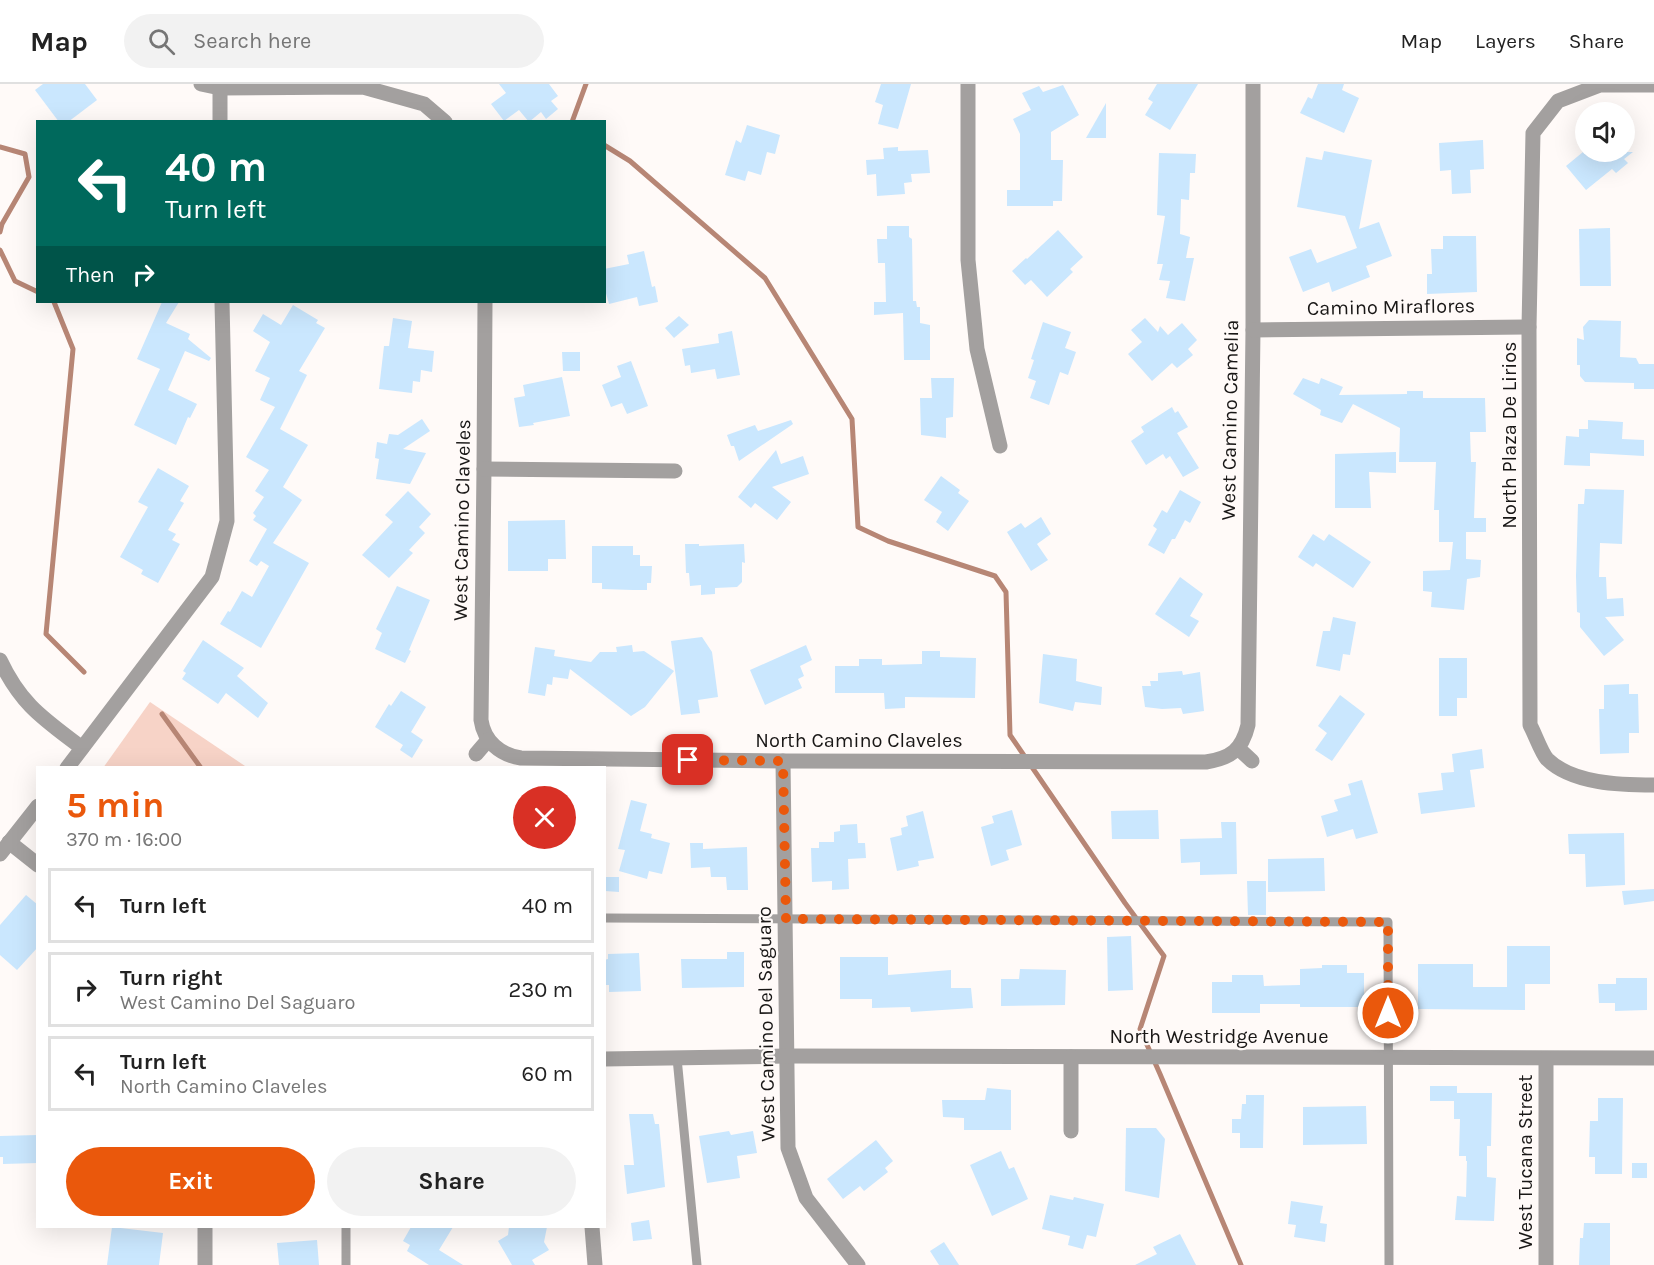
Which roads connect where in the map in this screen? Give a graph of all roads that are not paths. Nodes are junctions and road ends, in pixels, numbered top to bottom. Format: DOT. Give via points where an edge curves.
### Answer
graph roads {
  1 [pos="201,84"];
  2 [pos="968,84"];
  3 [pos="1253,84"];
  4 [pos="1654,85"];
  5 [pos="220,88"];
  6 [pos="220,120"];
  7 [pos="443,120"];
  8 [pos="222,303"];
  9 [pos="485,303"];
  10 [pos="1529,327"];
  11 [pos="1253,330"];
  12 [pos="1000,446"];
  13 [pos="484,469"];
  14 [pos="675,471"];
  15 [pos="0,660"];
  16 [pos="488,739"];
  17 [pos="82,748"];
  18 [pos="1236,750"];
  19 [pos="476,754"];
  20 [pos="783,761"];
  21 [pos="1252,761"];
  22 [pos="68,766"];
  23 [pos="1654,785"];
  24 [pos="36,808"];
  25 [pos="4,848"];
  26 [pos="36,864"];
  27 [pos="606,918"];
  28 [pos="786,919"];
  29 [pos="787,1056"];
  30 [pos="1071,1057"];
  31 [pos="677,1058"];
  32 [pos="1388,1058"];
  33 [pos="1654,1058"];
  34 [pos="606,1059"];
  35 [pos="1546,1059"];
  36 [pos="1071,1131"];
  37 [pos="206,1228"];
  38 [pos="346,1228"];
  39 [pos="592,1228"];
  40 [pos="205,1265"];
  41 [pos="346,1265"];
  42 [pos="595,1265"];
  43 [pos="697,1265"];
  44 [pos="858,1265"];
  45 [pos="1389,1265"];
  46 [pos="1546,1265"];
  1 -- 5 [label="street"];
  2 -- 12 [label="street" via="968,260 977,349"];
  3 -- 11 [label="street, West Camino Camelia"];
  4 -- 10 [label="street, North Plaza De Lirios" via="1600,85 1558,101 1533,133"];
  5 -- 6 [label="street"];
  5 -- 7 [label="street" via="363,87 424,104"];
  8 -- 17 [label="street" via="227,521 212,577"];
  9 -- 13 [label="street, West Camino Claveles"];
  10 -- 11 [label="street, Camino Miraflores"];
  10 -- 23 [label="street, North Plaza De Lirios" via="1530,725 1546,758 1571,775 1617,785"];
  11 -- 18 [label="street, West Camino Camelia" via="1248,725"];
  13 -- 14 [label="street"];
  13 -- 16 [label="street, West Camino Claveles" via="481,720"];
  15 -- 17 [label="street" via="20,696 37,715"];
  16 -- 19 [label="street"];
  16 -- 20 [label="street, North Camino Claveles" via="501,751 521,758"];
  17 -- 22 [label="street"];
  18 -- 20 [label="street, North Camino Claveles" via="1228,757 1206,762"];
  18 -- 21 [label="street"];
  20 -- 28 [label="street, West Camino Del Saguaro"];
  24 -- 25 [label="street"];
  25 -- 26 [label="street"];
  27 -- 28 [label="lane"];
  28 -- 29 [label="street, West Camino Del Saguaro"];
  28 -- 32 [label="lane" via="1388,922"];
  29 -- 30 [label="street, North Westridge Avenue"];
  29 -- 31 [label="street, North Westridge Avenue"];
  29 -- 44 [label="street, West Camino Del Saguaro" via="788,1148 806,1198"];
  30 -- 32 [label="street, North Westridge Avenue"];
  30 -- 36 [label="street"];
  31 -- 34 [label="street, North Westridge Avenue"];
  31 -- 43 [label="lane"];
  32 -- 35 [label="street, North Westridge Avenue"];
  32 -- 45 [label="lane"];
  33 -- 35 [label="street, North Westridge Avenue"];
  35 -- 46 [label="street, West Tucana Street"];
  37 -- 40 [label="street"];
  38 -- 41 [label="lane"];
  39 -- 42 [label="street"];
}
